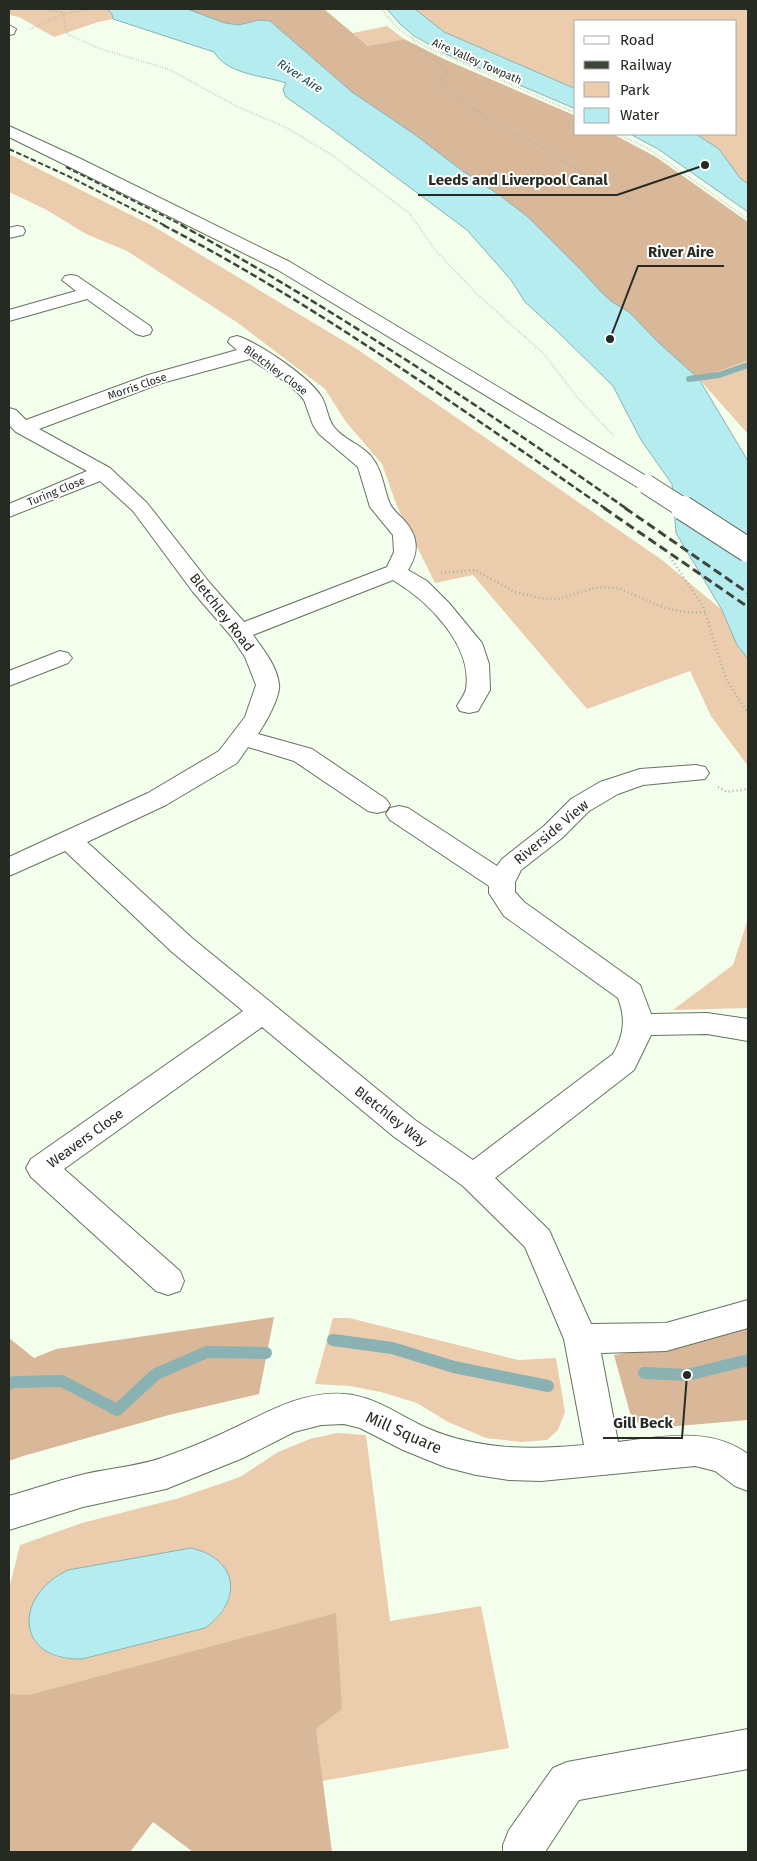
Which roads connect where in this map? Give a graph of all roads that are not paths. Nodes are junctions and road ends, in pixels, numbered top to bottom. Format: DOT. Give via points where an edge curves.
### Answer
graph roads {
  1 [pos="9,131"];
  2 [pos="71,280"];
  3 [pos="90,293"];
  4 [pos="9,316"];
  5 [pos="142,330"];
  6 [pos="245,347"];
  7 [pos="16,421"];
  8 [pos="103,472"];
  9 [pos="9,511"];
  10 [pos="748,550"];
  11 [pos="395,572"];
  12 [pos="240,632"];
  13 [pos="60,658"];
  14 [pos="10,676"];
  15 [pos="469,706"];
  16 [pos="244,738"];
  17 [pos="696,773"];
  18 [pos="70,841"];
  19 [pos="9,867"];
  20 [pos="502,882"];
  21 [pos="263,1011"];
  22 [pos="638,1025"];
  23 [pos="748,1030"];
  24 [pos="474,1177"];
  25 [pos="168,1281"];
  26 [pos="748,1314"];
  27 [pos="581,1338"];
  28 [pos="604,1459"];
  29 [pos="740,1461"];
  30 [pos="9,1513"];
  31 [pos="748,1749"];
  32 [pos="524,1852"];
  1 -- 10 [label="street, bridge" via="284,266 646,484"];
  2 -- 3 [label="street"];
  3 -- 4 [label="street"];
  3 -- 5 [label="street"];
  6 -- 7 [label="street, Morris Close" via="155,379"];
  6 -- 11 [label="street, Bletchley Close" via="305,389 316,401 327,431 364,460 381,508 402,532 406,547 403,562"];
  7 -- 8 [label="street, Bletchley Road"];
  8 -- 9 [label="street, Turing Close"];
  8 -- 12 [label="street, Bletchley Road" via="140,507"];
  11 -- 12 [label="street"];
  11 -- 15 [label="street" via="441,608 470,643 478,664 478,690"];
  12 -- 16 [label="street, Bletchley Road" via="257,657 268,685 257,718"];
  13 -- 14 [label="street"];
  16 -- 18 [label="street, Bletchley Road" via="228,757 157,799"];
  16 -- 20 [label="street" via="303,755"];
  17 -- 20 [label="street, Riverside View" via="640,777 609,788 580,805 553,832 511,865"];
  18 -- 19 [label="street, Bletchley Road"];
  18 -- 21 [label="street, Bletchley Way" via="182,945"];
  20 -- 22 [label="street" via="502,893 514,909 630,992 638,1011"];
  21 -- 24 [label="street, Bletchley Way" via="404,1128"];
  21 -- 25 [label="street, Weavers Close" via="42,1168"];
  22 -- 23 [label="street" via="704,1023"];
  22 -- 24 [label="street" via="634,1044 624,1062"];
  24 -- 27 [label="street, Bletchley Way" via="538,1239"];
  26 -- 27 [label="street" via="666,1336"];
  27 -- 28 [label="street, Bletchley Way"];
  28 -- 29 [label="street, Mill Square" via="695,1450"];
  28 -- 30 [label="street, Mill Square" via="541,1465 476,1459 415,1439 367,1414 344,1409 321,1410 287,1419 166,1473 83,1491"];
  31 -- 32 [label="street" via="567,1782 524,1845"];
}
